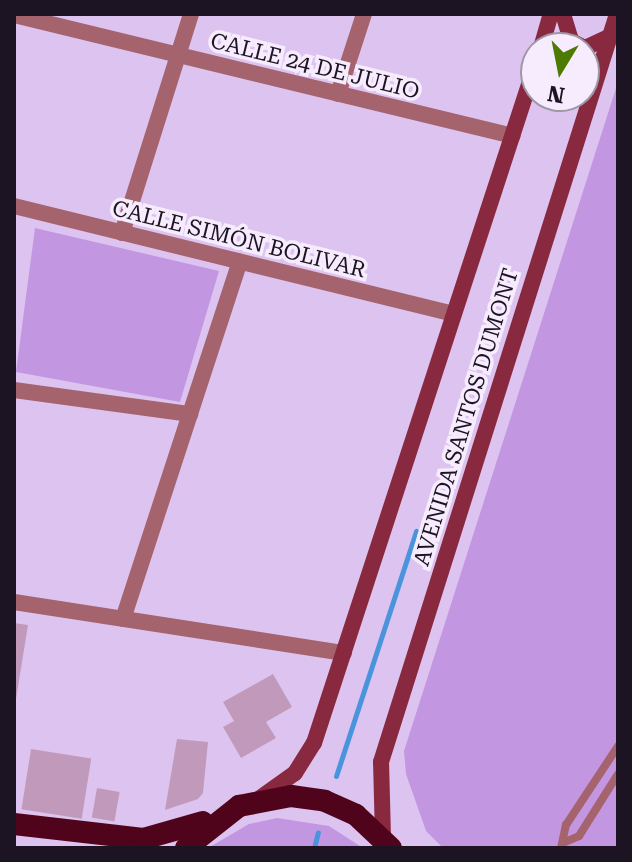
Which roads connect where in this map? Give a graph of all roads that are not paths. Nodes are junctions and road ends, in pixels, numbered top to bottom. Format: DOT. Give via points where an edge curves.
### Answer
graph roads {
  1 [pos="191,14"];
  2 [pos="364,14"];
  3 [pos="563,14"];
  4 [pos="617,14"];
  5 [pos="14,15"];
  6 [pos="609,37"];
  7 [pos="177,55"];
  8 [pos="338,94"];
  9 [pos="521,112"];
  10 [pos="578,112"];
  11 [pos="513,136"];
  12 [pos="577,142"];
  13 [pos="14,206"];
  14 [pos="122,233"];
  15 [pos="240,262"];
  16 [pos="453,314"];
  17 [pos="14,390"];
  18 [pos="190,414"];
  19 [pos="14,602"];
  20 [pos="123,619"];
  21 [pos="344,653"];
  22 [pos="618,746"];
  23 [pos="618,774"];
  24 [pos="256,800"];
  25 [pos="223,814"];
  26 [pos="14,824"];
  27 [pos="387,843"];
  28 [pos="563,845"];
  29 [pos="186,848"];
  1 -- 7 [label="street"];
  2 -- 8 [label="street"];
  3 -- 6 [label="main road" via="571,41 585,48"];
  4 -- 6 [label="main road, AVENIDA SANTOS DUMONT"];
  5 -- 7 [label="street, CALLE 24 DE JULIO"];
  6 -- 12 [label="main road, AVENIDA SANTOS DUMONT"];
  7 -- 8 [label="street, CALLE 24 DE JULIO"];
  7 -- 14 [label="street"];
  8 -- 11 [label="street, CALLE 24 DE JULIO"];
  9 -- 11 [label="main road, AVENIDA SANTOS DUMONT"];
  10 -- 12 [label="main road"];
  11 -- 16 [label="main road, AVENIDA SANTOS DUMONT"];
  12 -- 27 [label="main road, AVENIDA SANTOS DUMONT" via="381,762"];
  13 -- 14 [label="street, CALLE SIMÓN BOLIVAR"];
  14 -- 15 [label="street, CALLE SIMÓN BOLIVAR"];
  15 -- 16 [label="street, CALLE SIMÓN BOLIVAR"];
  15 -- 18 [label="street"];
  16 -- 21 [label="main road, AVENIDA SANTOS DUMONT"];
  17 -- 18 [label="street"];
  18 -- 20 [label="street"];
  19 -- 20 [label="street"];
  20 -- 21 [label="street"];
  21 -- 24 [label="main road, AVENIDA SANTOS DUMONT" via="314,743 295,773"];
  22 -- 28 [label="lane" via="566,825"];
  23 -- 28 [label="lane" via="579,836"];
  24 -- 25 [label="highway"];
  24 -- 27 [label="highway" via="291,796 325,801 356,815"];
  25 -- 26 [label="highway" via="174,834 143,839"];
  25 -- 29 [label="highway"];
}
